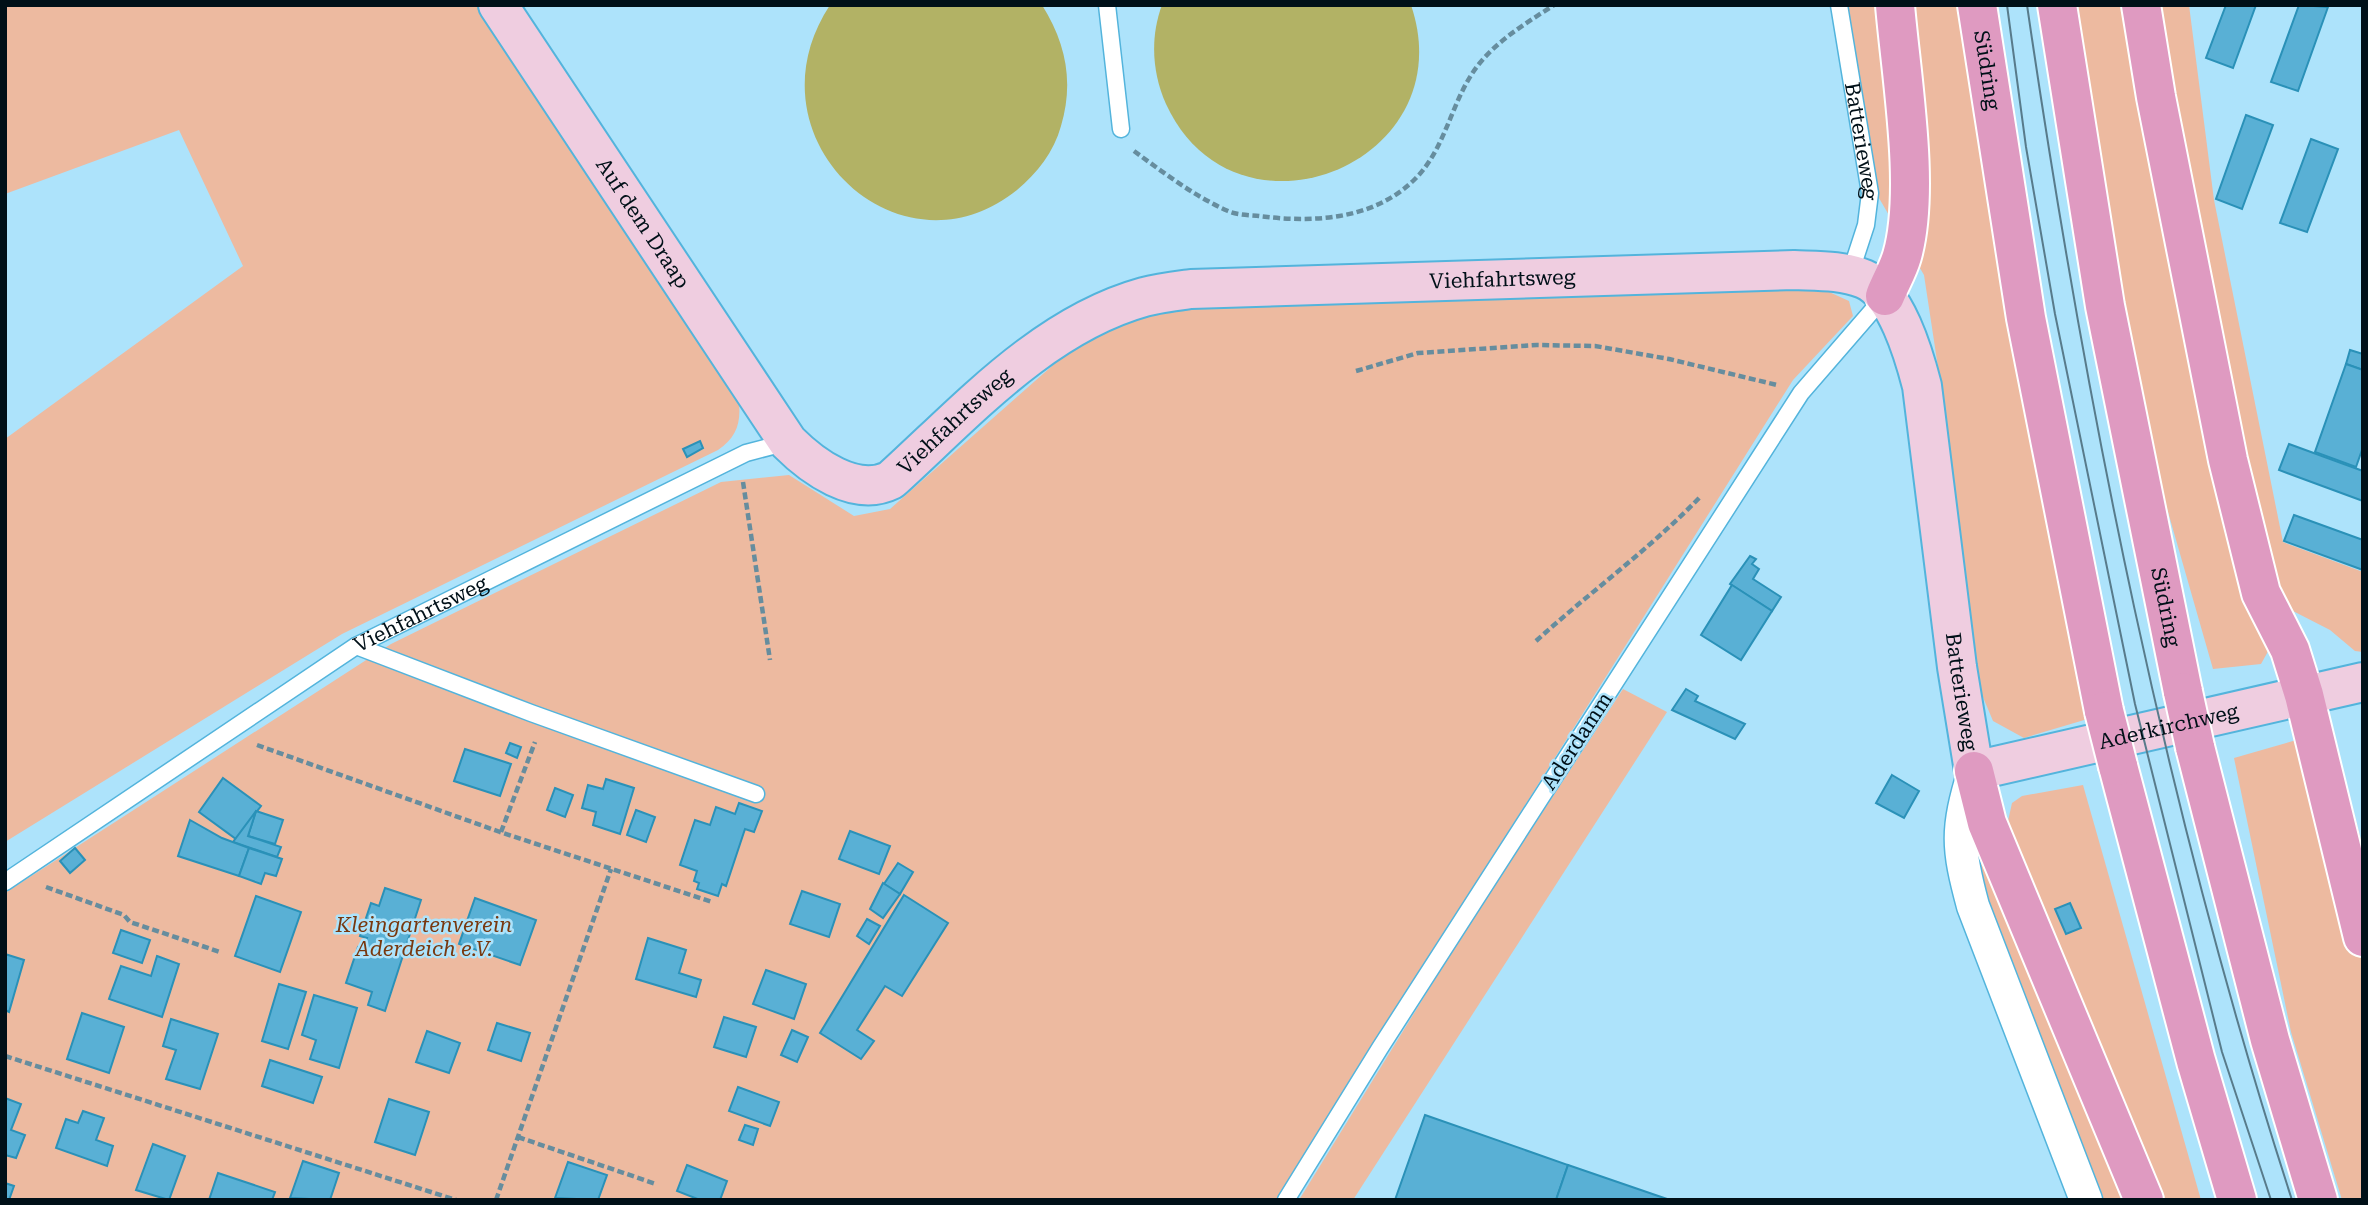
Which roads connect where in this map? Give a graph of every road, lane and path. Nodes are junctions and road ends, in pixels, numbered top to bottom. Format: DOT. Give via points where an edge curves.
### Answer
graph roads {
  1 [pos="498,5"];
  2 [pos="1107,5"];
  3 [pos="1554,5"];
  4 [pos="1839,5"];
  5 [pos="1895,5"];
  6 [pos="1977,5"];
  7 [pos="2057,5"];
  8 [pos="2141,5"];
  9 [pos="1121,129"];
  10 [pos="1849,275"];
  11 [pos="1885,296"];
  12 [pos="1356,371"];
  13 [pos="1801,393"];
  14 [pos="788,442"];
  15 [pos="746,453"];
  16 [pos="1706,491"];
  17 [pos="1536,641"];
  18 [pos="356,646"];
  19 [pos="770,660"];
  20 [pos="2363,682"];
  21 [pos="2304,695"];
  22 [pos="544,718"];
  23 [pos="257,744"];
  24 [pos="1974,771"];
  25 [pos="756,794"];
  26 [pos="500,832"];
  27 [pos="31,864"];
  28 [pos="611,869"];
  29 [pos="5,882"];
  30 [pos="712,902"];
  31 [pos="2363,937"];
  32 [pos="220,952"];
  33 [pos="5,1056"];
  34 [pos="518,1137"];
  35 [pos="656,1184"];
  36 [pos="456,1200"];
  37 [pos="496,1200"];
  38 [pos="1286,1200"];
  39 [pos="2086,1200"];
  40 [pos="2144,1200"];
  41 [pos="2237,1200"];
  42 [pos="2318,1200"];
  1 -- 14 [label="street, Auf dem Draap"];
  2 -- 9 [label="lane"];
  3 -- 9 [label="path" via="1509,35 1478,64 1443,139 1415,179 1364,211 1324,219 1232,213 1199,197 1128,147"];
  4 -- 10 [label="lane, Batterieweg" via="1870,193 1866,225"];
  5 -- 11 [label="main road" via="1910,188 1901,257"];
  6 -- 41 [label="main road, Südring, bridge" via="2026,318 2104,711"];
  7 -- 42 [label="main road, Südring, bridge" via="2105,306 2183,692 2270,1040"];
  8 -- 21 [label="main road" via="2228,460 2261,593 2290,650"];
  10 -- 11 [label="street, Viehfahrtsweg" via="1867,280"];
  10 -- 14 [label="street, Viehfahrtsweg" via="1794,270 1191,289 1143,297 1093,318 1037,350 882,484 842,479 820,470"];
  11 -- 13 [label="lane, Aderdamm"];
  11 -- 24 [label="street, Batterieweg" via="1912,349 1922,386"];
  12 -- 13 [label="path" via="1418,353 1595,346 1670,359"];
  13 -- 38 [label="lane, Aderdamm"];
  14 -- 15 [label="lane, Viehfahrtsweg"];
  15 -- 18 [label="lane, Viehfahrtsweg"];
  15 -- 19 [label="path" via="742,490"];
  16 -- 17 [label="path" via="1665,534 1598,585"];
  18 -- 22 [label="lane"];
  18 -- 27 [label="lane, Viehfahrtsweg"];
  20 -- 21 [label="street, Aderkirchweg"];
  21 -- 24 [label="street, Aderkirchweg"];
  21 -- 31 [label="main road"];
  22 -- 25 [label="lane"];
  22 -- 26 [label="path"];
  23 -- 26 [label="path"];
  24 -- 39 [label="street, Batterieweg" via="1960,817 1961,861 1973,906"];
  24 -- 40 [label="main road" via="1987,823"];
  26 -- 28 [label="path"];
  27 -- 29 [label="lane, Viehfahrtsweg"];
  27 -- 32 [label="path" via="39,883 124,915 130,922"];
  28 -- 30 [label="path"];
  28 -- 34 [label="path"];
  33 -- 36 [label="path"];
  34 -- 35 [label="path"];
  34 -- 37 [label="path"];
}
